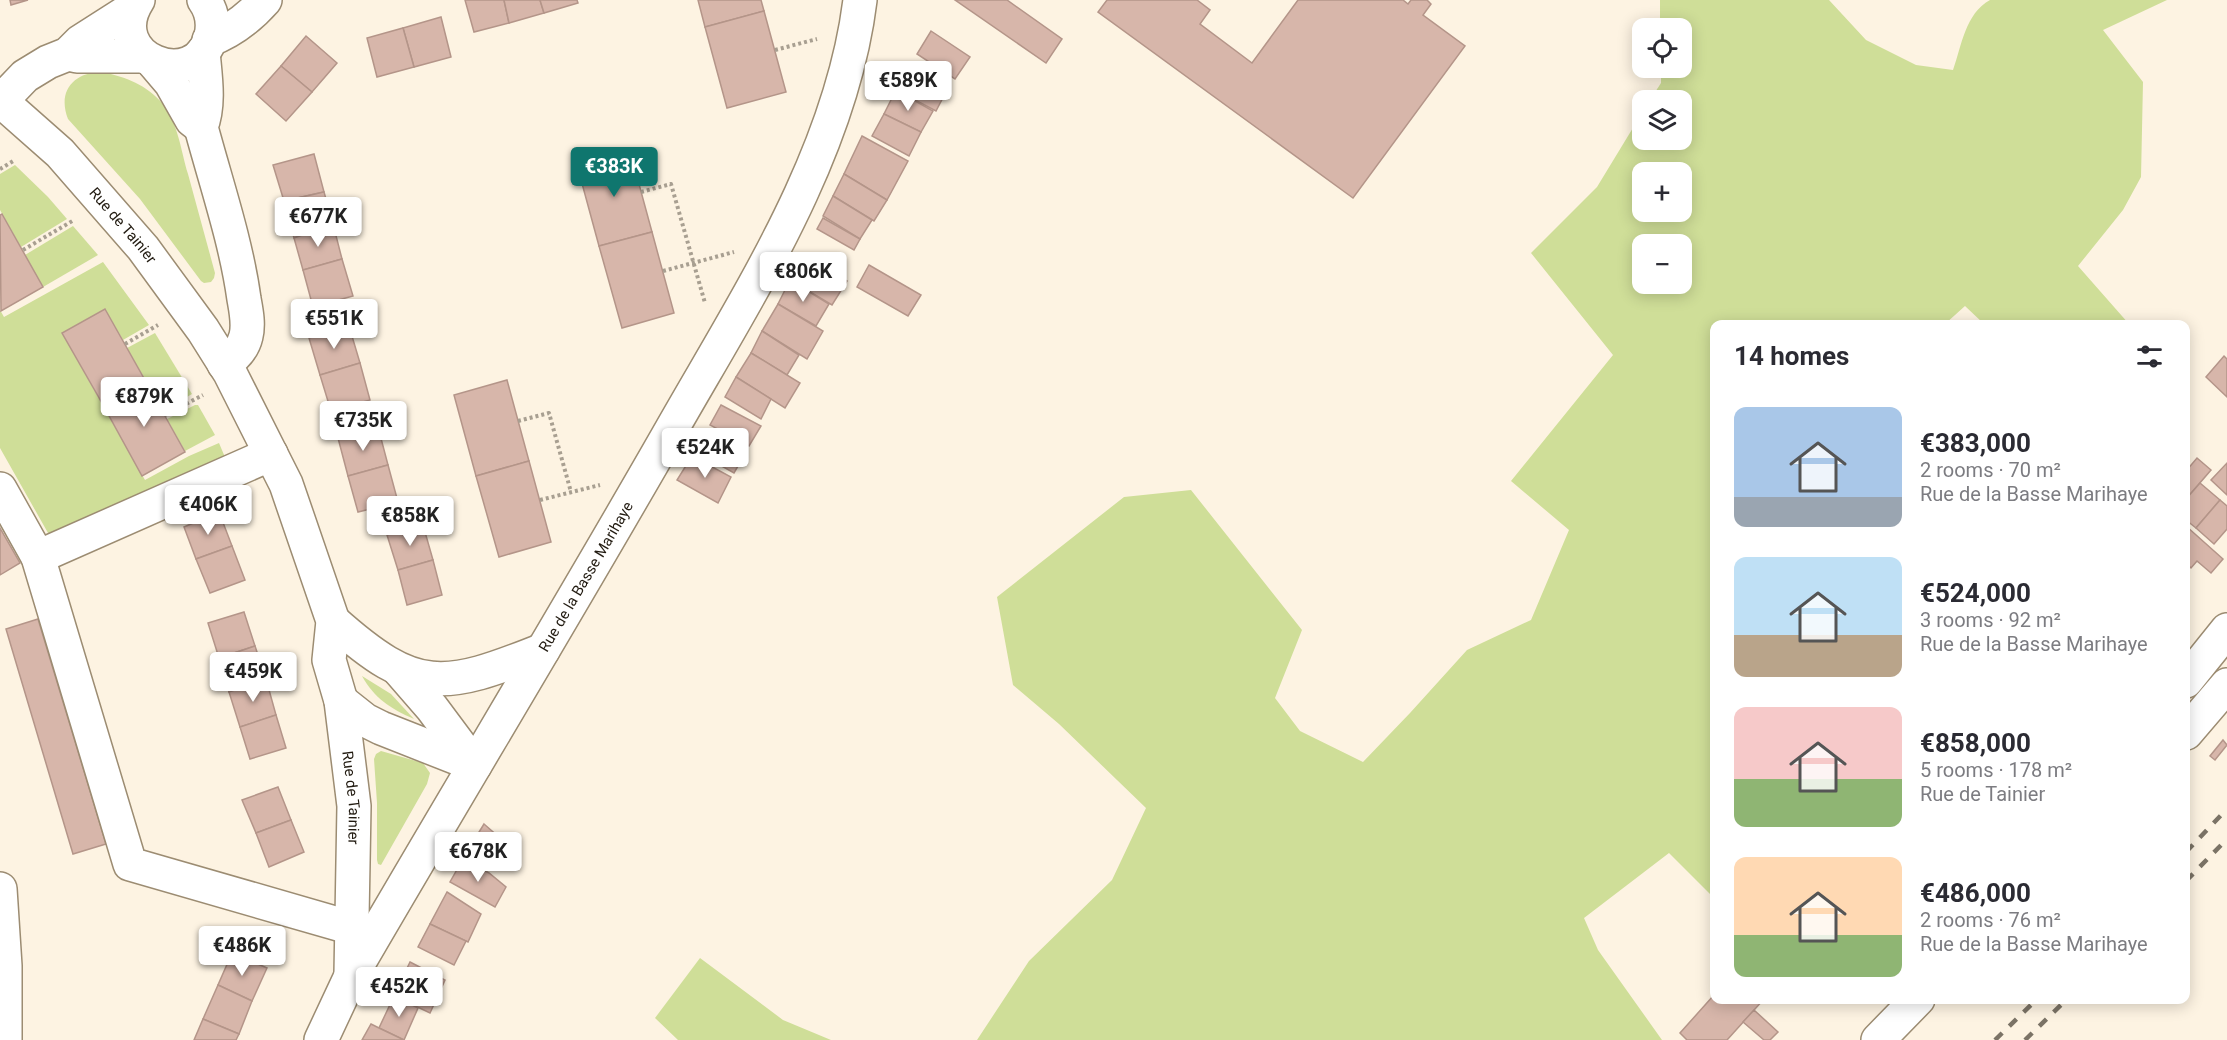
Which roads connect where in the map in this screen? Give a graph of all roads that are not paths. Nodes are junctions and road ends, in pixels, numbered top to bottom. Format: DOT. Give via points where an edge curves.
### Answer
graph roads {
  1 [pos="204,0"];
  2 [pos="265,0"];
  3 [pos="860,1"];
  4 [pos="136,2"];
  5 [pos="206,46"];
  6 [pos="68,54"];
  7 [pos="148,59"];
  8 [pos="1,101"];
  9 [pos="201,127"];
  10 [pos="224,364"];
  11 [pos="271,454"];
  12 [pos="0,489"];
  13 [pos="38,557"];
  14 [pos="333,621"];
  15 [pos="2227,630"];
  16 [pos="543,650"];
  17 [pos="399,670"];
  18 [pos="2190,676"];
  19 [pos="2227,685"];
  20 [pos="341,701"];
  21 [pos="2190,728"];
  22 [pos="474,765"];
  23 [pos="0,889"];
  24 [pos="352,928"];
  25 [pos="351,976"];
  26 [pos="1913,1004"];
  27 [pos="5,1040"];
  28 [pos="321,1040"];
  29 [pos="1878,1040"];
  1 -- 5 [label="street" via="213,27"];
  2 -- 5 [label="street, Rue de Tainier"];
  3 -- 16 [label="street, Rue de la Basse Marihaye" via="848,68 809,176 722,341"];
  4 -- 6 [label="street, Rue de Tainier"];
  4 -- 7 [label="street" via="129,20 130,33 134,45"];
  5 -- 7 [label="street, Rue de Tainier" via="193,61 180,66"];
  5 -- 9 [label="street"];
  6 -- 7 [label="street, Rue de Tainier"];
  6 -- 8 [label="street, Rue de Tainier" via="26,76"];
  7 -- 9 [label="street" via="171,83 192,120"];
  8 -- 10 [label="street, Rue de Tainier" via="60,153 143,248"];
  9 -- 10 [label="street" via="240,274 247,320 242,347"];
  10 -- 11 [label="street, Rue de Tainier"];
  11 -- 13 [label="street"];
  11 -- 14 [label="street, Rue de Tainier" via="286,484"];
  12 -- 13 [label="street"];
  13 -- 24 [label="street" via="129,864"];
  14 -- 17 [label="street, Rue de Tainier" via="362,647"];
  14 -- 20 [label="street, Rue de Tainier" via="329,660"];
  15 -- 18 [label="street"];
  16 -- 17 [label="street, Rue de Tainier" via="471,676 445,680"];
  16 -- 22 [label="street, Rue de la Basse Marihaye"];
  17 -- 22 [label="street"];
  19 -- 21 [label="street"];
  20 -- 22 [label="street" via="381,728"];
  20 -- 24 [label="street, Rue de Tainier" via="354,806"];
  22 -- 25 [label="street, Rue de la Basse Marihaye"];
  23 -- 27 [label="street"];
  24 -- 25 [label="street, Rue de Tainier"];
  25 -- 28 [label="street, Rue de la Basse Marihaye"];
  26 -- 29 [label="street"];
}
